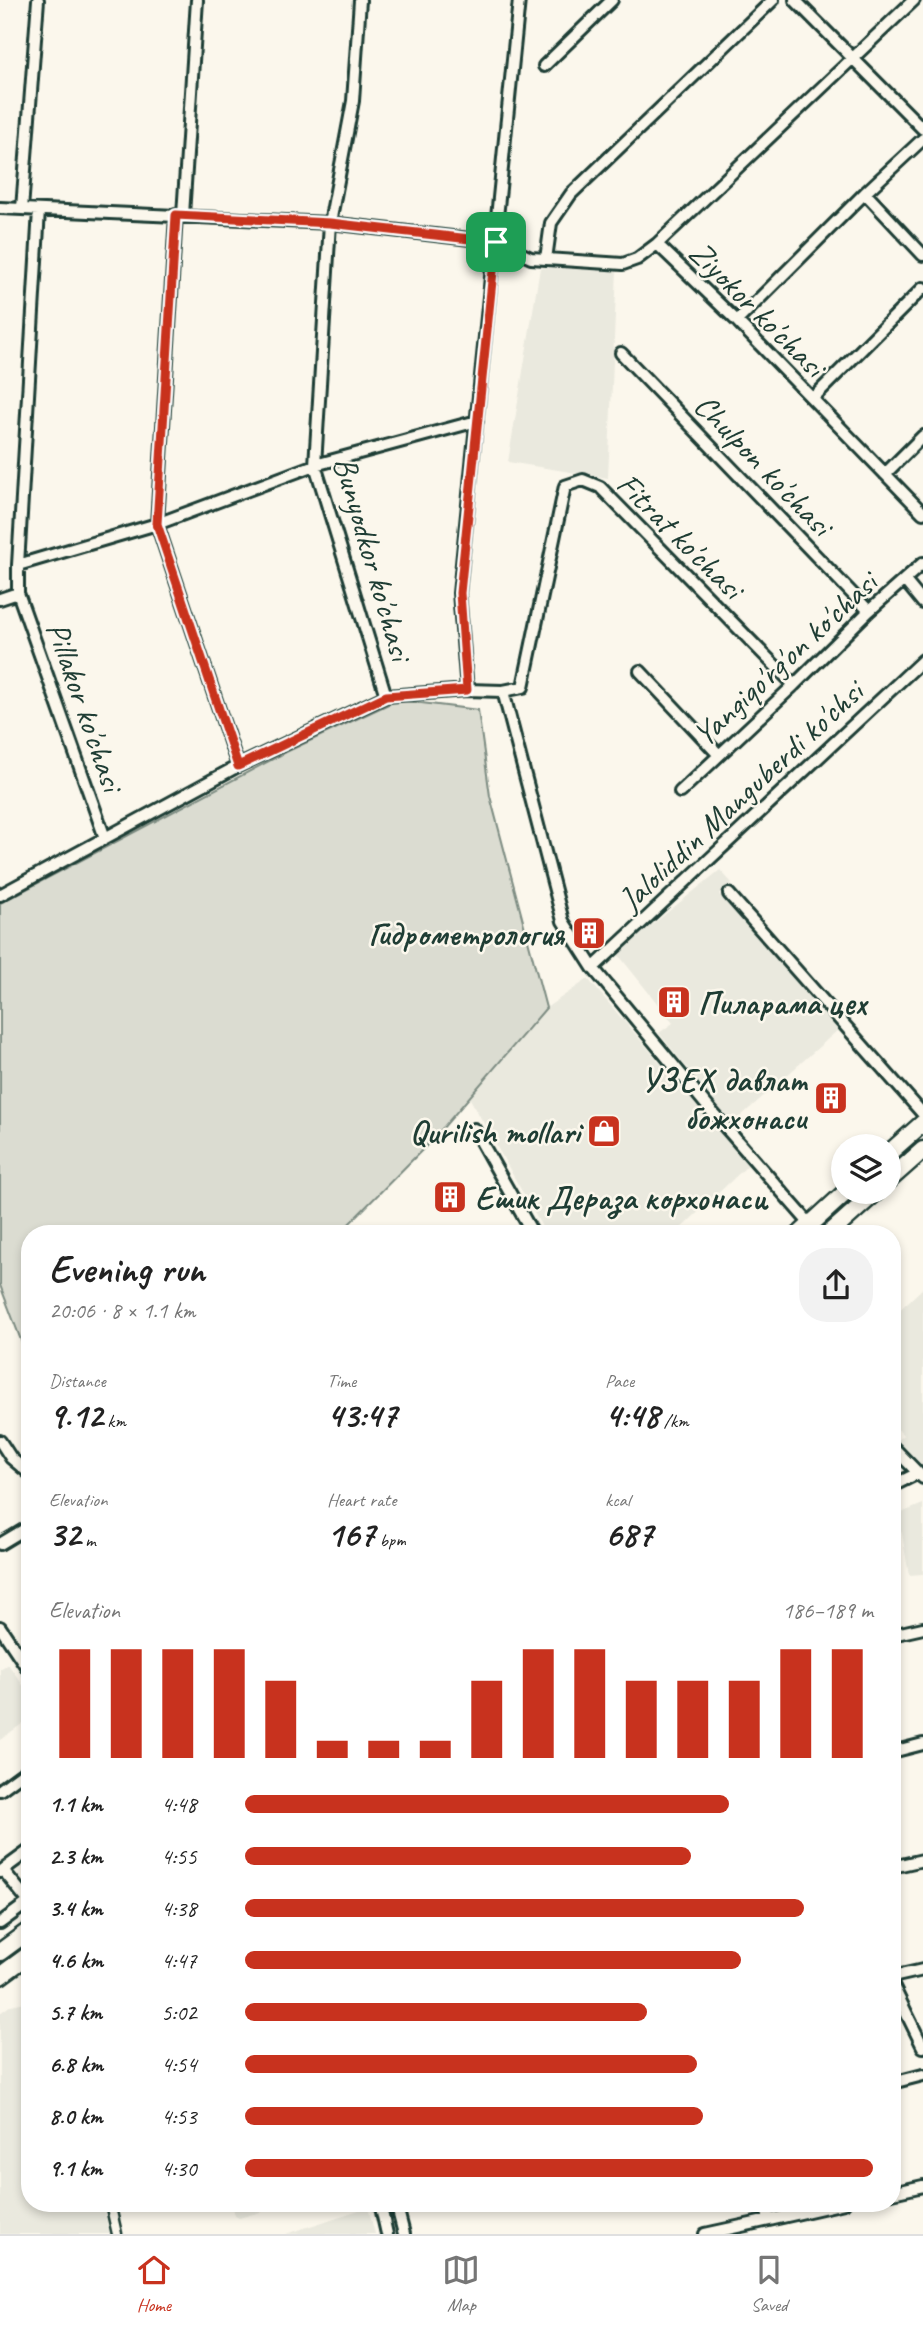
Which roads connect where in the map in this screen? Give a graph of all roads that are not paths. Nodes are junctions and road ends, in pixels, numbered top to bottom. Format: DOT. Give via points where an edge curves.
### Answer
graph roads {
  1 [pos="38,0"];
  2 [pos="197,0"];
  3 [pos="359,0"];
  4 [pos="519,0"];
  5 [pos="612,0"];
  6 [pos="773,0"];
  7 [pos="795,0"];
  8 [pos="914,0"];
  9 [pos="852,58"];
  10 [pos="544,66"];
  11 [pos="923,129"];
  12 [pos="923,139"];
  13 [pos="865,193"];
  14 [pos="0,208"];
  15 [pos="22,209"];
  16 [pos="39,210"];
  17 [pos="180,215"];
  18 [pos="330,223"];
  19 [pos="496,242"];
  20 [pos="657,244"];
  21 [pos="923,256"];
  22 [pos="546,259"];
  23 [pos="923,288"];
  24 [pos="737,321"];
  25 [pos="621,353"];
  26 [pos="813,398"];
  27 [pos="477,421"];
  28 [pos="923,436"];
  29 [pos="314,465"];
  30 [pos="885,474"];
  31 [pos="923,513"];
  32 [pos="157,524"];
  33 [pos="923,563"];
  34 [pos="18,565"];
  35 [pos="905,581"];
  36 [pos="19,593"];
  37 [pos="0,599"];
  38 [pos="923,603"];
  39 [pos="869,611"];
  40 [pos="923,660"];
  41 [pos="640,671"];
  42 [pos="794,685"];
  43 [pos="467,690"];
  44 [pos="503,691"];
  45 [pos="386,696"];
  46 [pos="719,755"];
  47 [pos="238,766"];
  48 [pos="680,792"];
  49 [pos="104,838"];
  50 [pos="0,893"];
  51 [pos="729,894"];
  52 [pos="593,968"];
  53 [pos="923,1114"];
  54 [pos="923,1123"];
  55 [pos="474,1129"];
  56 [pos="901,1142"];
  57 [pos="923,1150"];
  58 [pos="901,1169"];
  59 [pos="833,1204"];
  60 [pos="863,1204"];
  61 [pos="528,1225"];
  62 [pos="802,1225"];
  63 [pos="809,1225"];
  64 [pos="840,1225"];
  65 [pos="0,1441"];
  66 [pos="901,1455"];
  67 [pos="21,1466"];
  68 [pos="921,1476"];
  69 [pos="901,1483"];
  70 [pos="21,1531"];
  71 [pos="0,1544"];
  72 [pos="0,1627"];
  73 [pos="923,1628"];
  74 [pos="901,1633"];
  75 [pos="21,1658"];
  76 [pos="923,1744"];
  77 [pos="901,1750"];
  78 [pos="21,1774"];
  79 [pos="1,1788"];
  80 [pos="21,1857"];
  81 [pos="923,1860"];
  82 [pos="901,1865"];
  83 [pos="1,1871"];
  84 [pos="21,1892"];
  85 [pos="21,1907"];
  86 [pos="0,1923"];
  87 [pos="21,1937"];
  88 [pos="0,1952"];
  89 [pos="21,1961"];
  90 [pos="923,1970"];
  91 [pos="901,1975"];
  92 [pos="0,1976"];
  93 [pos="901,2002"];
  94 [pos="923,2047"];
  95 [pos="923,2075"];
  96 [pos="901,2081"];
  97 [pos="923,2186"];
  98 [pos="901,2191"];
  99 [pos="112,2212"];
  100 [pos="382,2212"];
  101 [pos="400,2212"];
  102 [pos="767,2212"];
  103 [pos="804,2212"];
  104 [pos="769,2220"];
  105 [pos="117,2234"];
  106 [pos="387,2234"];
  107 [pos="404,2234"];
  108 [pos="705,2234"];
  1 -- 15 [label="street"];
  2 -- 17 [label="street"];
  3 -- 18 [label="street, Bunyodkor ko'chasi" via="353,101"];
  4 -- 19 [label="street"];
  5 -- 10 [label="street"];
  6 -- 22 [label="street" via="571,194 551,223"];
  7 -- 9 [label="street"];
  8 -- 9 [label="street, Ziyokor ko'chasi"];
  9 -- 11 [label="street"];
  9 -- 20 [label="street, Ziyokor ko'chasi"];
  12 -- 13 [label="street"];
  13 -- 21 [label="street"];
  13 -- 24 [label="street"];
  14 -- 15 [label="street"];
  15 -- 16 [label="street"];
  16 -- 17 [label="street"];
  16 -- 34 [label="street"];
  17 -- 18 [label="street"];
  17 -- 32 [label="street"];
  18 -- 19 [label="street"];
  18 -- 29 [label="street, Bunyodkor ko'chasi"];
  19 -- 22 [label="street" via="531,258"];
  19 -- 27 [label="street"];
  20 -- 22 [label="street" via="623,264"];
  20 -- 24 [label="street, Ziyokor ko'chasi"];
  23 -- 26 [label="street"];
  24 -- 26 [label="street, Ziyokor ko'chasi"];
  25 -- 39 [label="street, Chulpon ko'chasi"];
  26 -- 30 [label="street, Ziyokor ko'chasi"];
  27 -- 29 [label="street"];
  27 -- 43 [label="street" via="460,593"];
  28 -- 30 [label="street"];
  29 -- 32 [label="street"];
  29 -- 45 [label="street, Bunyodkor ko'chasi"];
  30 -- 31 [label="street, Ziyokor ko'chasi"];
  32 -- 34 [label="street"];
  32 -- 47 [label="street"];
  33 -- 35 [label="street, Yangiqo'rg'on ko'chasi"];
  34 -- 36 [label="street, Pillakor ko'chasi"];
  35 -- 38 [label="street"];
  35 -- 39 [label="street, Yangiqo'rg'on ko'chasi"];
  36 -- 37 [label="street"];
  36 -- 49 [label="street, Pillakor ko'chasi"];
  39 -- 42 [label="street, Yangiqo'rg'on ko'chasi"];
  40 -- 52 [label="street, Jaloliddin Manguberdi ko'chsi"];
  41 -- 46 [label="street"];
  42 -- 44 [label="street, Fitrat ko'chasi" via="600,487 583,480 565,486 523,687"];
  42 -- 46 [label="street, Yangiqo'rg'on ko'chasi"];
  43 -- 44 [label="street"];
  43 -- 45 [label="street"];
  44 -- 52 [label="street" via="563,921"];
  45 -- 47 [label="street"];
  46 -- 48 [label="street, Yangiqo'rg'on ko'chasi"];
  47 -- 49 [label="street"];
  49 -- 50 [label="street"];
  51 -- 53 [label="street"];
  52 -- 62 [label="street"];
  54 -- 56 [label="main road"];
  55 -- 61 [label="street"];
  57 -- 58 [label="main road"];
  59 -- 63 [label="main road"];
  60 -- 64 [label="main road"];
  65 -- 67 [label="street"];
  66 -- 68 [label="street"];
  68 -- 69 [label="street"];
  70 -- 71 [label="street"];
  72 -- 75 [label="street"];
  73 -- 74 [label="street"];
  76 -- 77 [label="street"];
  78 -- 79 [label="street"];
  80 -- 83 [label="street"];
  81 -- 82 [label="street"];
  83 -- 84 [label="street"];
  85 -- 86 [label="street"];
  87 -- 88 [label="main road"];
  89 -- 92 [label="main road"];
  90 -- 91 [label="street"];
  93 -- 94 [label="street"];
  95 -- 96 [label="street"];
  97 -- 98 [label="street"];
  99 -- 105 [label="street"];
  100 -- 106 [label="street"];
  101 -- 107 [label="street"];
  102 -- 104 [label="street"];
  103 -- 104 [label="street"];
  104 -- 108 [label="street"];
}
